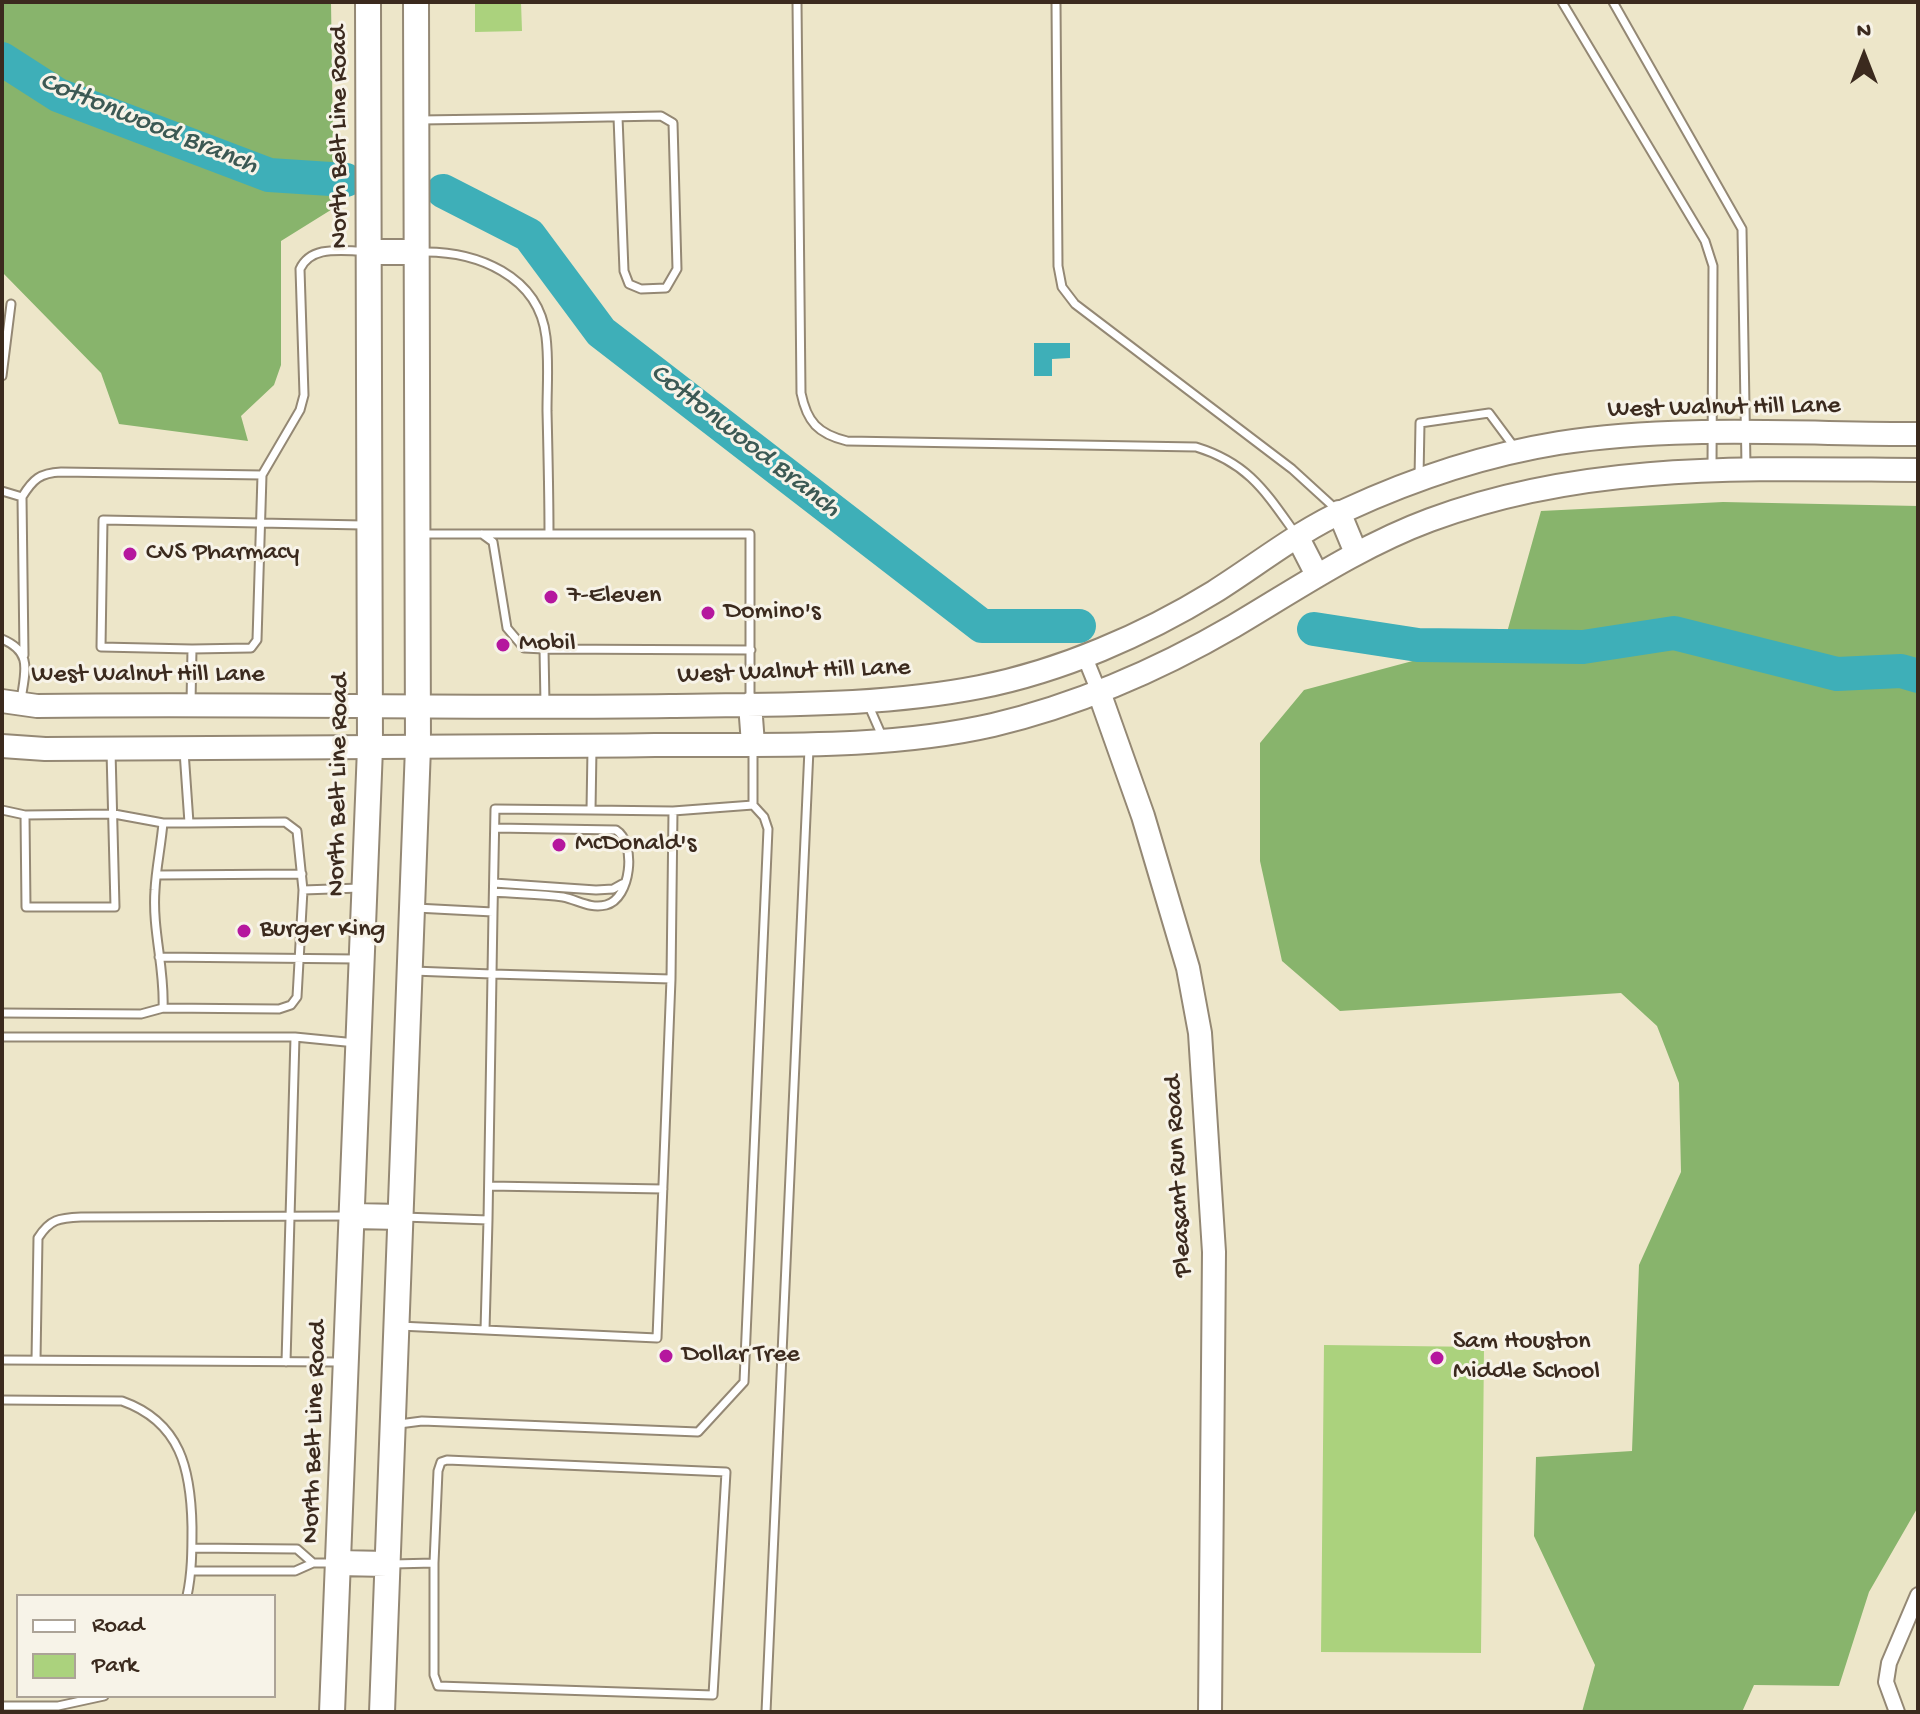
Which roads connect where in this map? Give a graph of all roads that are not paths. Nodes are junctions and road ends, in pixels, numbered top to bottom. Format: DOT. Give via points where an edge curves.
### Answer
graph roads {
  1 [pos="368,2"];
  2 [pos="416,2"];
  3 [pos="797,2"];
  4 [pos="1056,2"];
  5 [pos="1562,2"];
  6 [pos="1613,2"];
  7 [pos="618,117"];
  8 [pos="416,120"];
  9 [pos="369,252"];
  10 [pos="416,252"];
  11 [pos="11,304"];
  12 [pos="2,376"];
  13 [pos="1712,433"];
  14 [pos="1746,433"];
  15 [pos="1918,434"];
  16 [pos="1517,451"];
  17 [pos="1712,468"];
  18 [pos="1746,469"];
  19 [pos="1918,470"];
  20 [pos="262,475"];
  21 [pos="1419,480"];
  22 [pos="2,491"];
  23 [pos="22,497"];
  24 [pos="1339,512"];
  25 [pos="260,524"];
  26 [pos="370,525"];
  27 [pos="418,534"];
  28 [pos="482,534"];
  29 [pos="549,534"];
  30 [pos="1298,538"];
  31 [pos="1356,553"];
  32 [pos="1317,575"];
  33 [pos="2,639"];
  34 [pos="192,649"];
  35 [pos="544,649"];
  36 [pos="751,650"];
  37 [pos="24,655"];
  38 [pos="1084,655"];
  39 [pos="1099,692"];
  40 [pos="12,702"];
  41 [pos="867,702"];
  42 [pos="750,704"];
  43 [pos="370,705"];
  44 [pos="191,706"];
  45 [pos="419,706"];
  46 [pos="546,706"];
  47 [pos="884,740"];
  48 [pos="809,743"];
  49 [pos="753,744"];
  50 [pos="2,746"];
  51 [pos="418,747"];
  52 [pos="592,747"];
  53 [pos="370,748"];
  54 [pos="111,749"];
  55 [pos="183,749"];
  56 [pos="753,805"];
  57 [pos="2,810"];
  58 [pos="591,810"];
  59 [pos="673,811"];
  60 [pos="114,814"];
  61 [pos="25,815"];
  62 [pos="163,823"];
  63 [pos="189,823"];
  64 [pos="495,828"];
  65 [pos="302,874"];
  66 [pos="159,875"];
  67 [pos="624,882"];
  68 [pos="494,887"];
  69 [pos="366,888"];
  70 [pos="303,890"];
  71 [pos="414,908"];
  72 [pos="493,912"];
  73 [pos="159,957"];
  74 [pos="363,959"];
  75 [pos="299,960"];
  76 [pos="411,971"];
  77 [pos="492,974"];
  78 [pos="671,979"];
  79 [pos="163,1008"];
  80 [pos="2,1013"];
  81 [pos="2,1037"];
  82 [pos="295,1037"];
  83 [pos="361,1043"];
  84 [pos="489,1186"];
  85 [pos="663,1189"];
  86 [pos="290,1216"];
  87 [pos="353,1216"];
  88 [pos="401,1217"];
  89 [pos="488,1220"];
  90 [pos="397,1326"];
  91 [pos="485,1330"];
  92 [pos="2,1360"];
  93 [pos="36,1360"];
  94 [pos="286,1362"];
  95 [pos="347,1362"];
  96 [pos="2,1400"];
  97 [pos="393,1425"];
  98 [pos="192,1548"];
  99 [pos="313,1563"];
  100 [pos="338,1563"];
  101 [pos="434,1563"];
  102 [pos="387,1564"];
  103 [pos="191,1571"];
  104 [pos="187,1594"];
  105 [pos="1918,1595"];
  106 [pos="95,1698"];
  107 [pos="2,1706"];
  108 [pos="332,1712"];
  109 [pos="382,1712"];
  110 [pos="766,1712"];
  111 [pos="1210,1712"];
  112 [pos="1897,1712"];
  1 -- 9 [label="main road, North Belt Line Road"];
  2 -- 8 [label="main road"];
  3 -- 30 [label="lane" via="801,393 813,426 847,441 1196,447 1226,456 1247,474"];
  4 -- 24 [label="lane" via="1062,287 1075,304 1292,469"];
  5 -- 13 [label="lane" via="1705,241 1713,266"];
  6 -- 14 [label="lane" via="1742,229"];
  7 -- 7 [label="lane" via="661,116 673,123 677,269 666,288 641,289 629,284 624,271"];
  7 -- 8 [label="lane"];
  8 -- 10 [label="main road"];
  9 -- 10 [label="main road"];
  9 -- 20 [label="lane" via="319,252 304,262 298,284 304,395"];
  9 -- 26 [label="main road, North Belt Line Road"];
  10 -- 27 [label="main road"];
  10 -- 29 [label="lane" via="453,251 479,258 502,270 534,301 546,335"];
  11 -- 12 [label="lane"];
  13 -- 14 [label="main road, West Walnut Hill Lane"];
  13 -- 16 [label="main road, West Walnut Hill Lane" via="1657,433"];
  13 -- 17 [label="lane"];
  14 -- 15 [label="main road, West Walnut Hill Lane"];
  14 -- 18 [label="lane"];
  16 -- 21 [label="main road, West Walnut Hill Lane"];
  16 -- 21 [label="lane" via="1489,413 1420,423"];
  17 -- 18 [label="main road"];
  17 -- 31 [label="main road" via="1636,473 1504,496 1428,520"];
  18 -- 19 [label="main road"];
  20 -- 23 [label="lane" via="45,473 32,480"];
  20 -- 25 [label="lane"];
  21 -- 24 [label="main road, West Walnut Hill Lane"];
  22 -- 23 [label="lane"];
  23 -- 37 [label="lane"];
  24 -- 30 [label="main road, West Walnut Hill Lane"];
  24 -- 31 [label="main road"];
  25 -- 26 [label="lane"];
  25 -- 34 [label="lane" via="257,640 251,648"];
  25 -- 34 [label="lane" via="103,520 101,647"];
  26 -- 43 [label="main road, North Belt Line Road"];
  27 -- 28 [label="lane"];
  27 -- 45 [label="main road"];
  28 -- 29 [label="lane"];
  28 -- 35 [label="lane" via="493,542 507,628 524,648"];
  29 -- 36 [label="lane" via="750,534"];
  30 -- 32 [label="main road"];
  30 -- 38 [label="main road, West Walnut Hill Lane" via="1207,596"];
  31 -- 32 [label="main road"];
  32 -- 39 [label="main road" via="1196,647"];
  33 -- 37 [label="lane" via="19,646"];
  34 -- 44 [label="lane"];
  35 -- 36 [label="lane"];
  35 -- 46 [label="lane"];
  36 -- 42 [label="lane"];
  37 -- 40 [label="lane"];
  38 -- 39 [label="street, Pleasant Run Road"];
  38 -- 41 [label="main road, West Walnut Hill Lane" via="982,687"];
  39 -- 47 [label="main road" via="995,724"];
  39 -- 111 [label="main road, Pleasant Run Road" via="1151,843 1188,968 1200,1033 1214,1252"];
  40 -- 44 [label="main road, West Walnut Hill Lane"];
  41 -- 42 [label="main road, West Walnut Hill Lane"];
  41 -- 47 [label="lane"];
  42 -- 46 [label="main road, West Walnut Hill Lane"];
  42 -- 49 [label="main road"];
  43 -- 44 [label="main road, West Walnut Hill Lane"];
  43 -- 45 [label="main road, West Walnut Hill Lane"];
  43 -- 53 [label="main road, North Belt Line Road"];
  45 -- 46 [label="main road, West Walnut Hill Lane"];
  45 -- 51 [label="main road"];
  47 -- 48 [label="main road"];
  48 -- 49 [label="main road"];
  48 -- 110 [label="lane"];
  49 -- 52 [label="main road"];
  49 -- 56 [label="lane"];
  50 -- 54 [label="main road"];
  51 -- 52 [label="main road"];
  51 -- 53 [label="main road"];
  51 -- 71 [label="main road"];
  52 -- 58 [label="lane"];
  53 -- 55 [label="main road"];
  53 -- 69 [label="main road, North Belt Line Road"];
  54 -- 55 [label="main road"];
  54 -- 60 [label="lane"];
  55 -- 63 [label="lane"];
  56 -- 59 [label="lane"];
  56 -- 97 [label="lane" via="768,829 744,1382 698,1432 422,1421"];
  57 -- 61 [label="lane"];
  58 -- 59 [label="lane"];
  58 -- 64 [label="lane" via="495,809"];
  59 -- 78 [label="lane"];
  60 -- 61 [label="lane"];
  60 -- 61 [label="lane" via="115,907 26,907"];
  60 -- 62 [label="lane"];
  62 -- 63 [label="lane"];
  62 -- 66 [label="lane"];
  63 -- 65 [label="lane" via="285,822 297,831"];
  64 -- 67 [label="lane" via="616,830 628,850"];
  64 -- 68 [label="lane"];
  65 -- 66 [label="lane"];
  65 -- 70 [label="lane"];
  66 -- 73 [label="lane"];
  67 -- 68 [label="lane" via="596,890"];
  67 -- 68 [label="lane" via="618,897 601,906"];
  68 -- 72 [label="lane"];
  69 -- 70 [label="lane"];
  69 -- 74 [label="main road, North Belt Line Road"];
  70 -- 75 [label="lane"];
  71 -- 72 [label="lane"];
  71 -- 76 [label="main road"];
  72 -- 77 [label="lane"];
  73 -- 75 [label="lane"];
  73 -- 79 [label="lane"];
  74 -- 75 [label="lane"];
  74 -- 83 [label="main road, North Belt Line Road"];
  75 -- 79 [label="lane" via="297,997 291,1005"];
  76 -- 77 [label="lane"];
  76 -- 88 [label="main road"];
  77 -- 78 [label="lane"];
  77 -- 84 [label="lane"];
  78 -- 85 [label="lane"];
  79 -- 80 [label="lane" via="141,1014"];
  81 -- 82 [label="lane"];
  82 -- 83 [label="lane"];
  82 -- 86 [label="lane"];
  83 -- 87 [label="main road, North Belt Line Road"];
  84 -- 85 [label="lane"];
  84 -- 89 [label="lane"];
  85 -- 91 [label="lane" via="657,1338"];
  86 -- 87 [label="lane"];
  86 -- 93 [label="lane" via="81,1217 47,1223 38,1238"];
  86 -- 94 [label="lane"];
  87 -- 88 [label="main road"];
  87 -- 95 [label="main road, North Belt Line Road"];
  88 -- 89 [label="lane"];
  88 -- 90 [label="main road"];
  89 -- 91 [label="lane"];
  90 -- 91 [label="lane"];
  90 -- 97 [label="main road"];
  92 -- 93 [label="lane"];
  93 -- 94 [label="lane"];
  94 -- 95 [label="lane"];
  95 -- 100 [label="main road, North Belt Line Road"];
  96 -- 98 [label="lane" via="122,1401 159,1421 175,1439 186,1467"];
  97 -- 102 [label="main road"];
  98 -- 99 [label="lane" via="297,1549"];
  98 -- 103 [label="lane"];
  99 -- 100 [label="lane"];
  99 -- 103 [label="lane" via="295,1571"];
  100 -- 102 [label="main road"];
  100 -- 108 [label="main road, North Belt Line Road"];
  101 -- 101 [label="lane" via="438,1471 447,1460 726,1472 713,1695 438,1686"];
  101 -- 102 [label="lane"];
  102 -- 109 [label="main road"];
  103 -- 104 [label="lane"];
  105 -- 112 [label="street" via="1889,1663 1886,1682"];
  106 -- 107 [label="lane" via="58,1706"];
}
